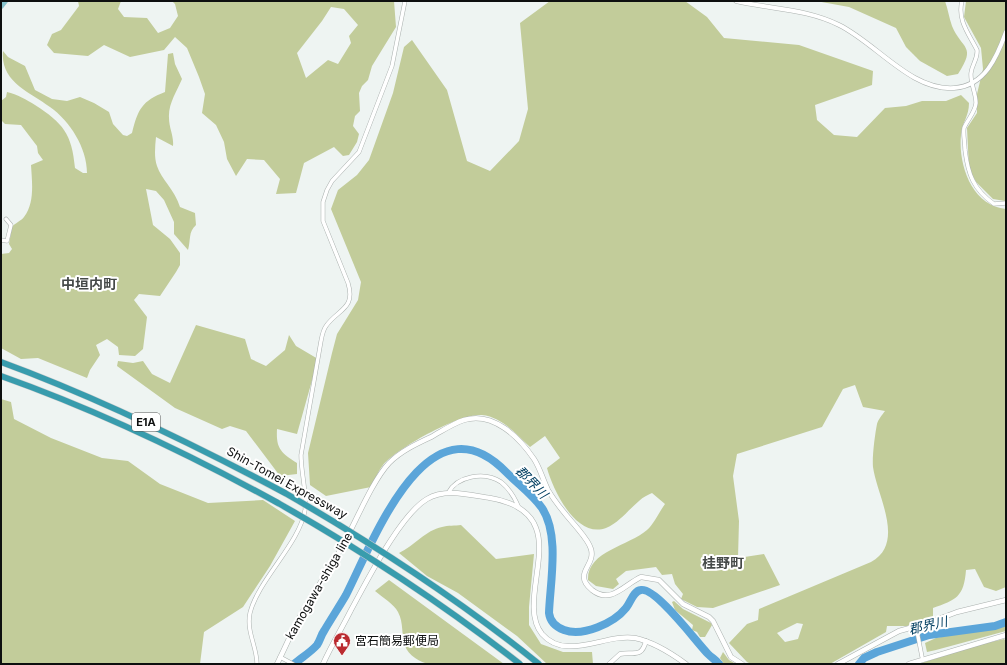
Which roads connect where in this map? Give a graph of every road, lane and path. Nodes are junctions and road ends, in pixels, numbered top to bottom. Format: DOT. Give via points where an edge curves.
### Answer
graph roads {
  1 [pos="4,1"];
  2 [pos="405,1"];
  3 [pos="736,1"];
  4 [pos="962,1"];
  5 [pos="1,6"];
  6 [pos="1006,32"];
  7 [pos="972,84"];
  8 [pos="1006,203"];
  9 [pos="6,219"];
  10 [pos="1,240"];
  11 [pos="1,362"];
  12 [pos="1,376"];
  13 [pos="448,493"];
  14 [pos="519,508"];
  15 [pos="1006,600"];
  16 [pos="916,626"];
  17 [pos="1006,635"];
  18 [pos="646,641"];
  19 [pos="922,658"];
  20 [pos="283,659"];
  21 [pos="257,664"];
  22 [pos="277,664"];
  23 [pos="293,664"];
  24 [pos="323,664"];
  25 [pos="520,664"];
  26 [pos="539,664"];
  27 [pos="609,664"];
  28 [pos="686,664"];
  29 [pos="742,664"];
  30 [pos="838,664"];
  31 [pos="909,664"];
  1 -- 5 [label="main road"];
  2 -- 21 [label="street" via="392,66 359,152 332,181 323,202 323,221 348,283 350,300 325,328 321,341 301,455 305,498 303,518 250,613 250,634"];
  3 -- 7 [label="street" via="804,13 839,25 859,36 917,80 932,86 947,89"];
  4 -- 7 [label="street" via="960,12 963,24 978,50 971,72"];
  6 -- 7 [label="street" via="989,70"];
  7 -- 8 [label="street" via="976,103 964,134 967,168 971,179 988,200 994,204"];
  9 -- 10 [label="street" via="11,225 7,241"];
  11 -- 26 [label="highway, Shin-Tomei Expressway / E1A, bridge" via="157,427 285,493 395,560 503,635"];
  12 -- 25 [label="highway, Shin-Tomei Expressway / E1A, bridge" via="146,436 214,468 278,503 383,566"];
  13 -- 14 [label="main road" via="497,499"];
  13 -- 14 [label="street" via="457,482 469,477 487,477 502,483 514,496"];
  13 -- 24 [label="main road" via="428,498 412,510 372,572"];
  14 -- 18 [label="main road" via="532,520 539,537 534,610 542,634 558,644 568,646 585,645 612,638"];
  15 -- 16 [label="main road" via="957,612"];
  16 -- 19 [label="street"];
  16 -- 30 [label="main road" via="890,635"];
  17 -- 19 [label="main road"];
  18 -- 27 [label="street" via="644,649 640,652 620,654"];
  18 -- 28 [label="main road"];
  19 -- 31 [label="main road"];
  20 -- 22 [label="main road, kamogawa-shiga line"];
  20 -- 23 [label="street"];
  20 -- 29 [label="main road, kamogawa-shiga line" via="297,623 336,559 376,481 389,463 413,446 449,427 464,420 481,419 505,428 519,440 534,460 548,490 591,548 592,556 583,577 593,591 608,596 616,594 641,577 659,580 683,604 713,621 731,657"];
}
